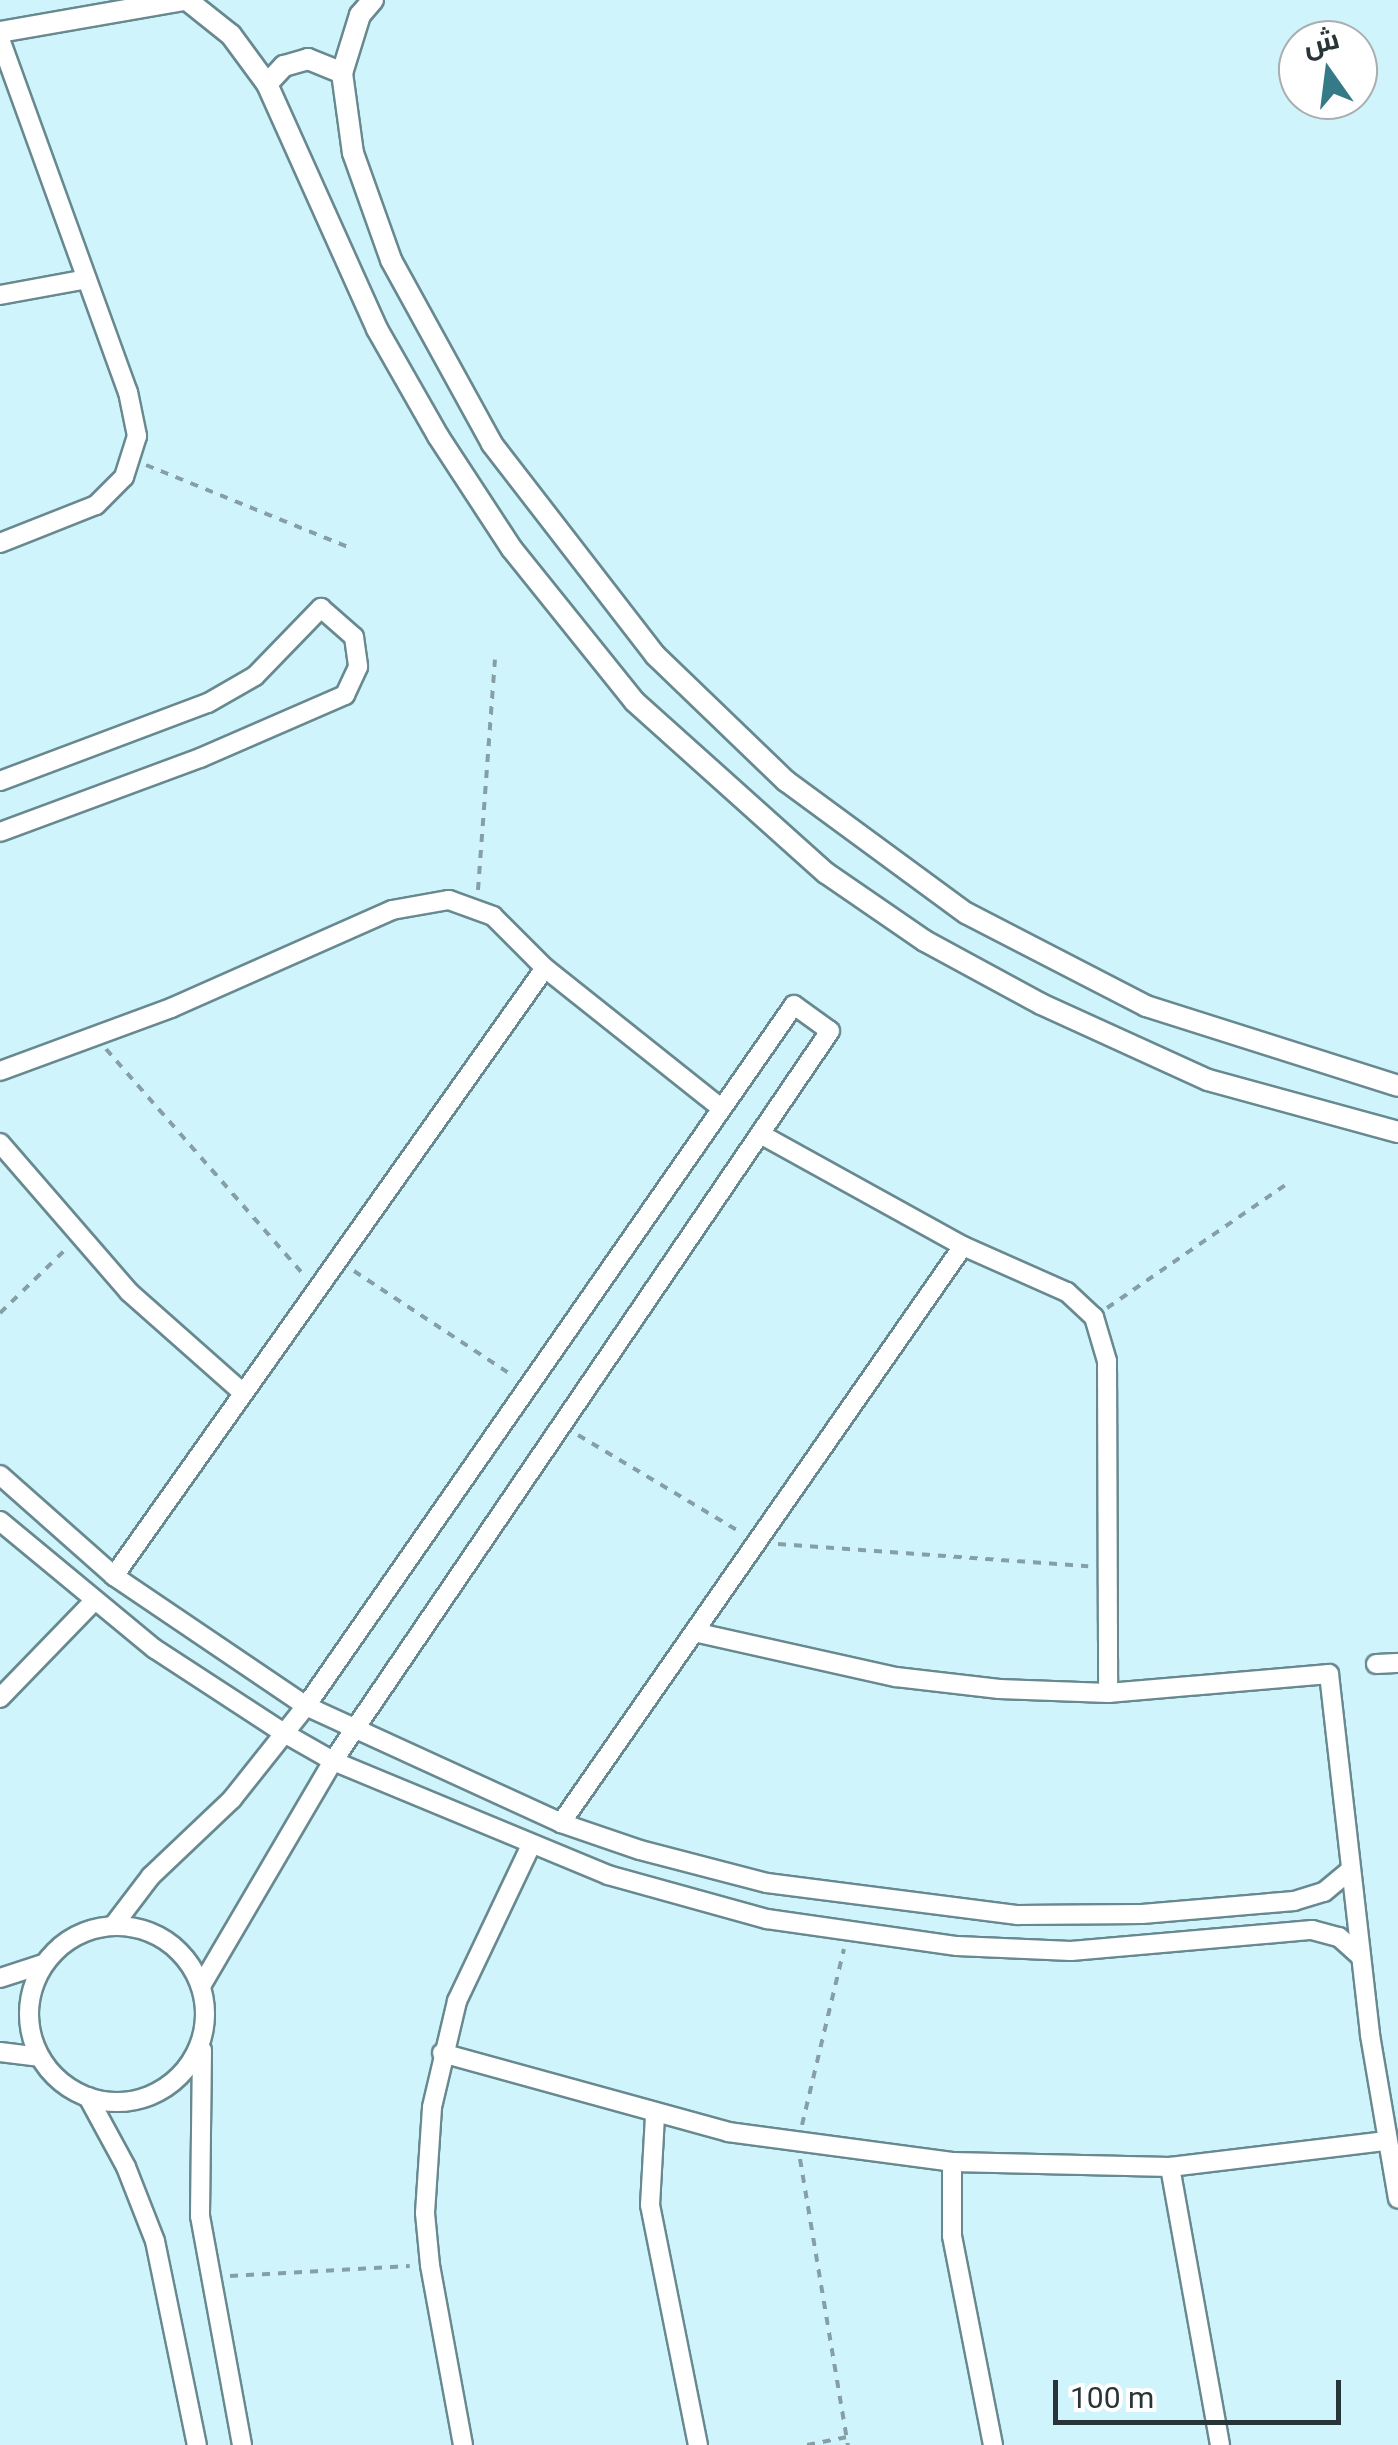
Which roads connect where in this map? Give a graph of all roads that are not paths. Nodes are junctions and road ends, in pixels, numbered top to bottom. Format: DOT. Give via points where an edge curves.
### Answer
graph roads {
  1 [pos="185,0"];
  2 [pos="373,0"];
  3 [pos="0,32"];
  4 [pos="0,40"];
  5 [pos="342,74"];
  6 [pos="266,84"];
  7 [pos="86,278"];
  8 [pos="0,295"];
  9 [pos="0,543"];
  10 [pos="0,781"];
  11 [pos="0,832"];
  12 [pos="545,968"];
  13 [pos="0,1070"];
  14 [pos="1398,1086"];
  15 [pos="721,1108"];
  16 [pos="1398,1132"];
  17 [pos="762,1135"];
  18 [pos="0,1142"];
  19 [pos="963,1246"];
  20 [pos="241,1391"];
  21 [pos="0,1475"];
  22 [pos="0,1522"];
  23 [pos="114,1576"];
  24 [pos="93,1602"];
  25 [pos="694,1632"];
  26 [pos="1398,1663"];
  27 [pos="1376,1664"];
  28 [pos="1108,1693"];
  29 [pos="0,1698"];
  30 [pos="306,1706"];
  31 [pos="356,1727"];
  32 [pos="284,1733"];
  33 [pos="333,1761"];
  34 [pos="561,1824"];
  35 [pos="530,1847"];
  36 [pos="1348,1872"];
  37 [pos="1254,1904"];
  38 [pos="113,1926"];
  39 [pos="1258,1936"];
  40 [pos="1360,1956"];
  41 [pos="43,1964"];
  42 [pos="0,1978"];
  43 [pos="201,1986"];
  44 [pos="203,2034"];
  45 [pos="0,2052"];
  46 [pos="442,2053"];
  47 [pos="39,2056"];
  48 [pos="88,2097"];
  49 [pos="655,2116"];
  50 [pos="1386,2141"];
  51 [pos="952,2162"];
  52 [pos="1170,2167"];
  53 [pos="1398,2199"];
  54 [pos="235,2444"];
  55 [pos="197,2445"];
  56 [pos="464,2445"];
  57 [pos="698,2445"];
  58 [pos="993,2445"];
  59 [pos="1220,2445"];
  1 -- 3 [label="street"];
  1 -- 6 [label="street" via="231,35"];
  2 -- 5 [label="street" via="354,29"];
  4 -- 7 [label="street"];
  5 -- 6 [label="street" via="308,59 284,66"];
  5 -- 14 [label="street" via="366,194 391,260 458,389 586,574 721,722 855,836 966,913 1146,1006"];
  6 -- 16 [label="street" via="377,329 438,436 576,632 674,738 826,873 1000,984 1208,1080"];
  7 -- 8 [label="street"];
  7 -- 9 [label="street" via="136,414 132,459 96,505"];
  10 -- 11 [label="street" via="208,703 255,676 321,608 346,624 358,652 346,695"];
  12 -- 13 [label="street" via="476,907 448,900 392,910 96,1037"];
  12 -- 15 [label="street"];
  12 -- 20 [label="street"];
  15 -- 17 [label="street" via="794,1005 830,1032"];
  15 -- 30 [label="street"];
  17 -- 19 [label="street"];
  17 -- 31 [label="street"];
  18 -- 20 [label="street" via="78,1238"];
  19 -- 25 [label="street"];
  19 -- 28 [label="street" via="1066,1292 1094,1317 1106,1345"];
  20 -- 23 [label="street"];
  21 -- 23 [label="street"];
  22 -- 24 [label="street"];
  23 -- 30 [label="street"];
  24 -- 29 [label="street"];
  24 -- 32 [label="street"];
  25 -- 28 [label="street" via="896,1678"];
  25 -- 34 [label="street"];
  26 -- 27 [label="street"];
  28 -- 36 [label="street" via="1328,1674"];
  30 -- 31 [label="street"];
  30 -- 32 [label="street"];
  31 -- 33 [label="street"];
  31 -- 34 [label="street"];
  32 -- 33 [label="street"];
  32 -- 38 [label="street"];
  33 -- 35 [label="street"];
  33 -- 43 [label="street"];
  34 -- 37 [label="street" via="767,1883 889,1901 1018,1914"];
  35 -- 39 [label="street" via="686,1899 848,1934 1071,1950"];
  35 -- 46 [label="street" via="477,1950"];
  36 -- 37 [label="street" via="1309,1898"];
  36 -- 40 [label="street"];
  37 -- 39 [label="street"];
  38 -- 41 [label="street" via="66,1941"];
  38 -- 43 [label="street" via="145,1930 173,1946"];
  39 -- 40 [label="street" via="1326,1932"];
  40 -- 50 [label="street"];
  41 -- 42 [label="street"];
  41 -- 47 [label="street" via="28,2010"];
  43 -- 44 [label="street"];
  44 -- 48 [label="street" via="190,2063 152,2094 120,2102"];
  44 -- 54 [label="street" via="196,2156"];
  45 -- 47 [label="street"];
  46 -- 49 [label="street"];
  46 -- 56 [label="street" via="426,2160 430,2266"];
  47 -- 48 [label="street" via="60,2082"];
  48 -- 55 [label="street" via="126,2167 155,2242"];
  49 -- 51 [label="street"];
  49 -- 57 [label="street" via="650,2205"];
  50 -- 52 [label="street"];
  50 -- 53 [label="street"];
  51 -- 52 [label="street"];
  51 -- 58 [label="street" via="952,2236"];
  52 -- 59 [label="street"];
}
